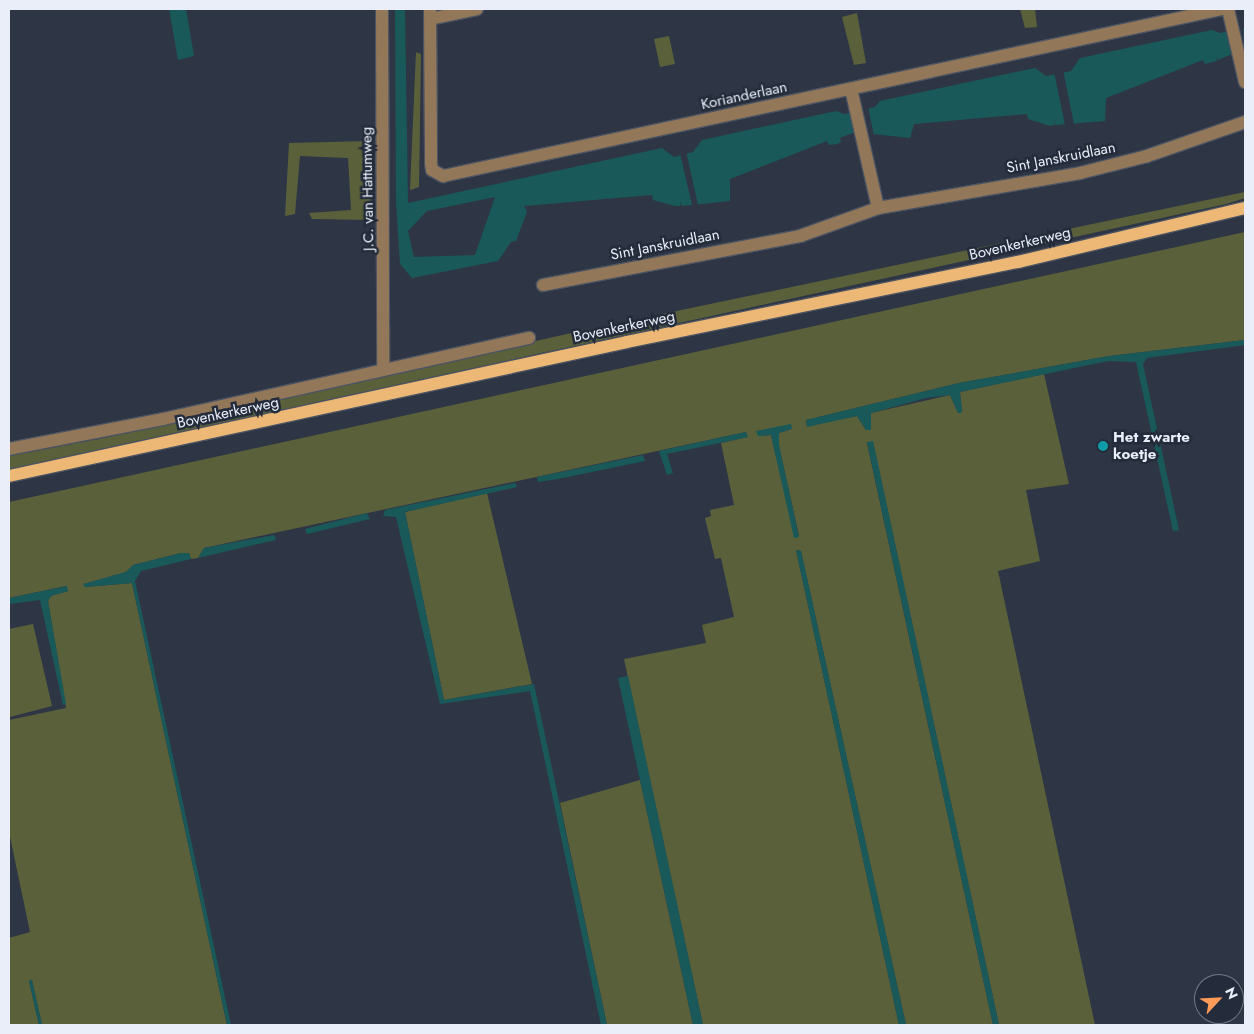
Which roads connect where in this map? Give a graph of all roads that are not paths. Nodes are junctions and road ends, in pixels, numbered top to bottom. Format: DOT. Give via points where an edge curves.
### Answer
graph roads {
  1 [pos="382,9"];
  2 [pos="477,9"];
  3 [pos="1222,9"];
  4 [pos="1228,9"];
  5 [pos="430,14"];
  6 [pos="1245,82"];
  7 [pos="851,89"];
  8 [pos="1245,122"];
  9 [pos="878,208"];
  10 [pos="1245,208"];
  11 [pos="543,285"];
  12 [pos="529,338"];
  13 [pos="383,369"];
  14 [pos="9,450"];
  15 [pos="9,476"];
  1 -- 13 [label="street, J.C. van Hattumweg"];
  2 -- 5 [label="street"];
  3 -- 7 [label="street, Korianderlaan"];
  4 -- 6 [label="street"];
  5 -- 7 [label="street, Korianderlaan" via="431,164 432,170 443,176"];
  7 -- 9 [label="street"];
  8 -- 9 [label="street, Sint Janskruidlaan" via="1147,156 1080,173"];
  9 -- 11 [label="street, Sint Janskruidlaan" via="800,236"];
  10 -- 15 [label="main road, Bovenkerkerweg" via="1018,262 627,342"];
  12 -- 13 [label="street, Bovenkerkerweg"];
  13 -- 14 [label="street, Bovenkerkerweg"];
}
